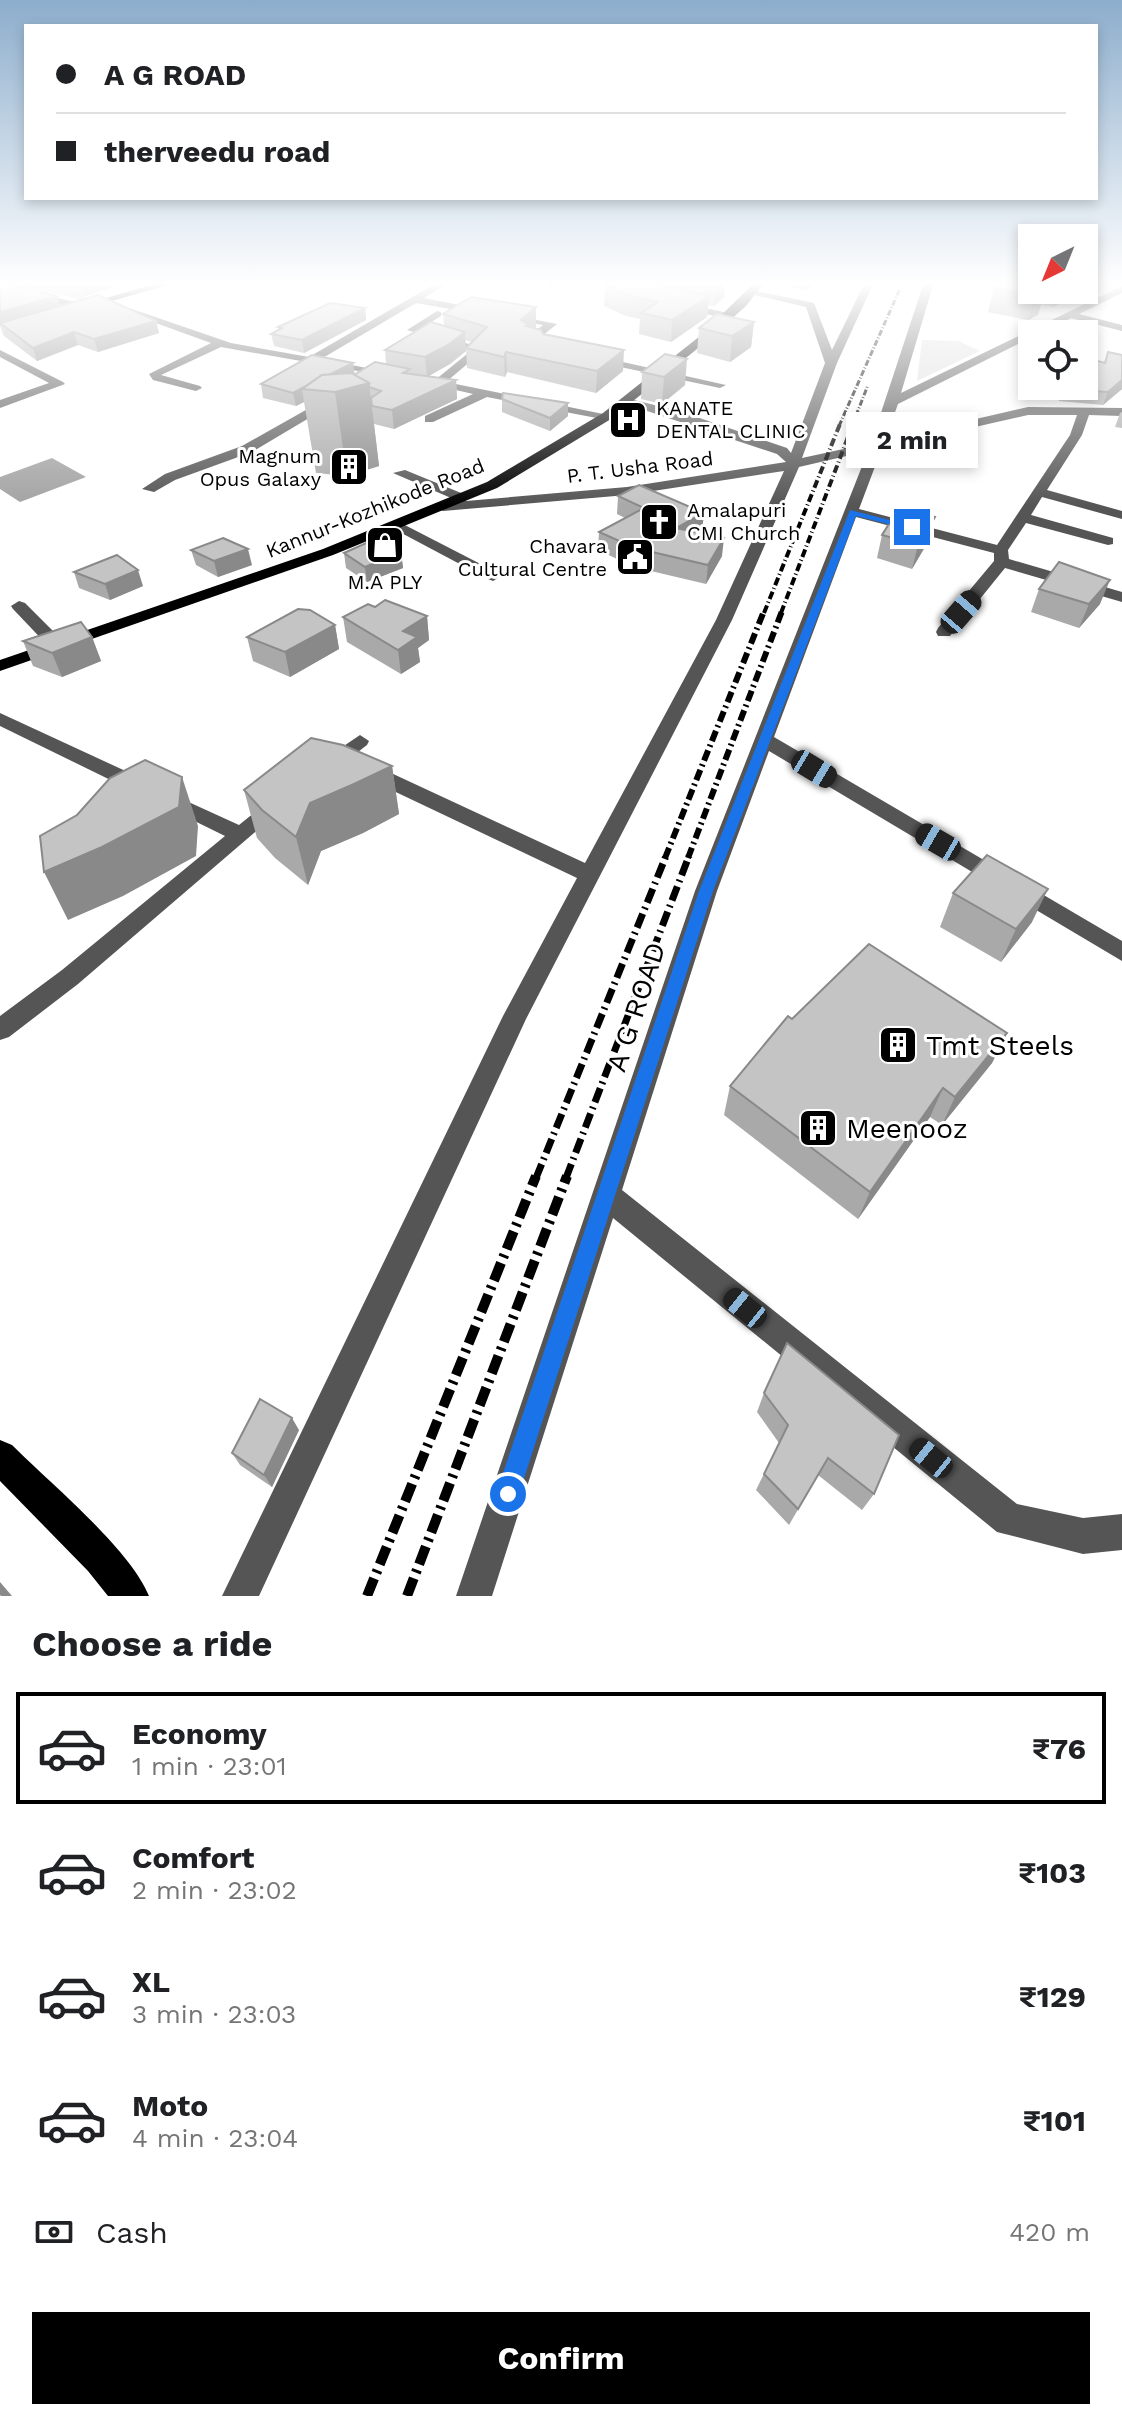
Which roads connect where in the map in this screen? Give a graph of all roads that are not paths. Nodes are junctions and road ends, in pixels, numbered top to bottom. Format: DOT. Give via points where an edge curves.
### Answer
graph roads {
  1 [pos="7,356"];
  2 [pos="192,356"];
  3 [pos="288,356"];
  4 [pos="318,356"];
  5 [pos="471,356"];
  6 [pos="585,356"];
  7 [pos="682,356"];
  8 [pos="829,356"];
  9 [pos="834,356"];
  10 [pos="907,356"];
  11 [pos="982,356"];
  12 [pos="311,361"];
  13 [pos="831,363"];
  14 [pos="375,373"];
  15 [pos="663,373"];
  16 [pos="399,377"];
  17 [pos="362,381"];
  18 [pos="423,381"];
  19 [pos="437,384"];
  20 [pos="720,385"];
  21 [pos="196,388"];
  22 [pos="486,393"];
  23 [pos="335,398"];
  24 [pos="626,402"];
  25 [pos="893,402"];
  26 [pos="0,404"];
  27 [pos="1085,411"];
  28 [pos="1122,412"];
  29 [pos="607,416"];
  30 [pos="429,419"];
  31 [pos="878,445"];
  32 [pos="794,463"];
  33 [pos="400,473"];
  34 [pos="149,489"];
  35 [pos="1039,492"];
  36 [pos="461,498"];
  37 [pos="443,507"];
  38 [pos="853,512"];
  39 [pos="1122,515"];
  40 [pos="1025,518"];
  41 [pos="397,525"];
  42 [pos="1108,541"];
  43 [pos="1002,556"];
  44 [pos="493,576"];
  45 [pos="1122,597"];
  46 [pos="19,606"];
  47 [pos="944,632"];
  48 [pos="58,646"];
  49 [pos="0,666"];
  50 [pos="0,719"];
  51 [pos="765,740"];
  52 [pos="360,741"];
  53 [pos="339,757"];
  54 [pos="314,776"];
  55 [pos="289,795"];
  56 [pos="239,834"];
  57 [pos="590,875"];
  58 [pos="1122,952"];
  59 [pos="0,1030"];
  60 [pos="606,1195"];
  61 [pos="0,1457"];
  62 [pos="1122,1532"];
  63 [pos="131,1596"];
  64 [pos="240,1596"];
  65 [pos="474,1596"];
  1 -- 26 [label="street" via="59,384"];
  2 -- 21 [label="street" via="155,374"];
  3 -- 12 [label="street"];
  4 -- 12 [label="street"];
  5 -- 19 [label="street"];
  6 -- 15 [label="street"];
  7 -- 15 [label="main road, Kannur-Kozhikode Road"];
  8 -- 13 [label="street"];
  9 -- 13 [label="street"];
  10 -- 25 [label="street, A G ROAD"];
  11 -- 25 [label="street"];
  12 -- 14 [label="street"];
  13 -- 32 [label="street"];
  14 -- 16 [label="street"];
  14 -- 17 [label="street"];
  15 -- 20 [label="street"];
  15 -- 24 [label="main road, Kannur-Kozhikode Road"];
  18 -- 19 [label="street"];
  19 -- 22 [label="street"];
  22 -- 29 [label="street"];
  22 -- 30 [label="street"];
  23 -- 34 [label="street" via="247,449"];
  24 -- 29 [label="main road, Kannur-Kozhikode Road"];
  24 -- 32 [label="street" via="782,451"];
  25 -- 31 [label="street, A G ROAD"];
  27 -- 28 [label="street, P. T. Usha Road"];
  27 -- 31 [label="street, P. T. Usha Road" via="1028,411"];
  27 -- 35 [label="street" via="1076,435"];
  29 -- 36 [label="main road, Kannur-Kozhikode Road"];
  31 -- 32 [label="street, P. T. Usha Road"];
  31 -- 38 [label="street, A G ROAD"];
  32 -- 37 [label="street, P. T. Usha Road" via="627,491"];
  32 -- 57 [label="street" via="724,620"];
  33 -- 36 [label="street"];
  35 -- 39 [label="street"];
  35 -- 40 [label="street"];
  36 -- 37 [label="main road, Kannur-Kozhikode Road"];
  37 -- 41 [label="main road, Kannur-Kozhikode Road"];
  38 -- 43 [label="street"];
  38 -- 51 [label="street, A G ROAD"];
  40 -- 42 [label="street"];
  40 -- 43 [label="street"];
  41 -- 44 [label="street"];
  41 -- 48 [label="main road, Kannur-Kozhikode Road"];
  43 -- 45 [label="street"];
  43 -- 47 [label="street"];
  46 -- 48 [label="street"];
  48 -- 49 [label="main road, Kannur-Kozhikode Road"];
  50 -- 56 [label="street"];
  51 -- 58 [label="street"];
  51 -- 60 [label="street, A G ROAD" via="706,891"];
  52 -- 53 [label="street"];
  53 -- 54 [label="street"];
  53 -- 57 [label="street"];
  55 -- 56 [label="street"];
  56 -- 59 [label="street"];
  57 -- 64 [label="street" via="515,1016"];
  60 -- 62 [label="street" via="1009,1520 1083,1536"];
  60 -- 65 [label="street, A G ROAD"];
  61 -- 63 [label="main road" via="101,1558"];
}
